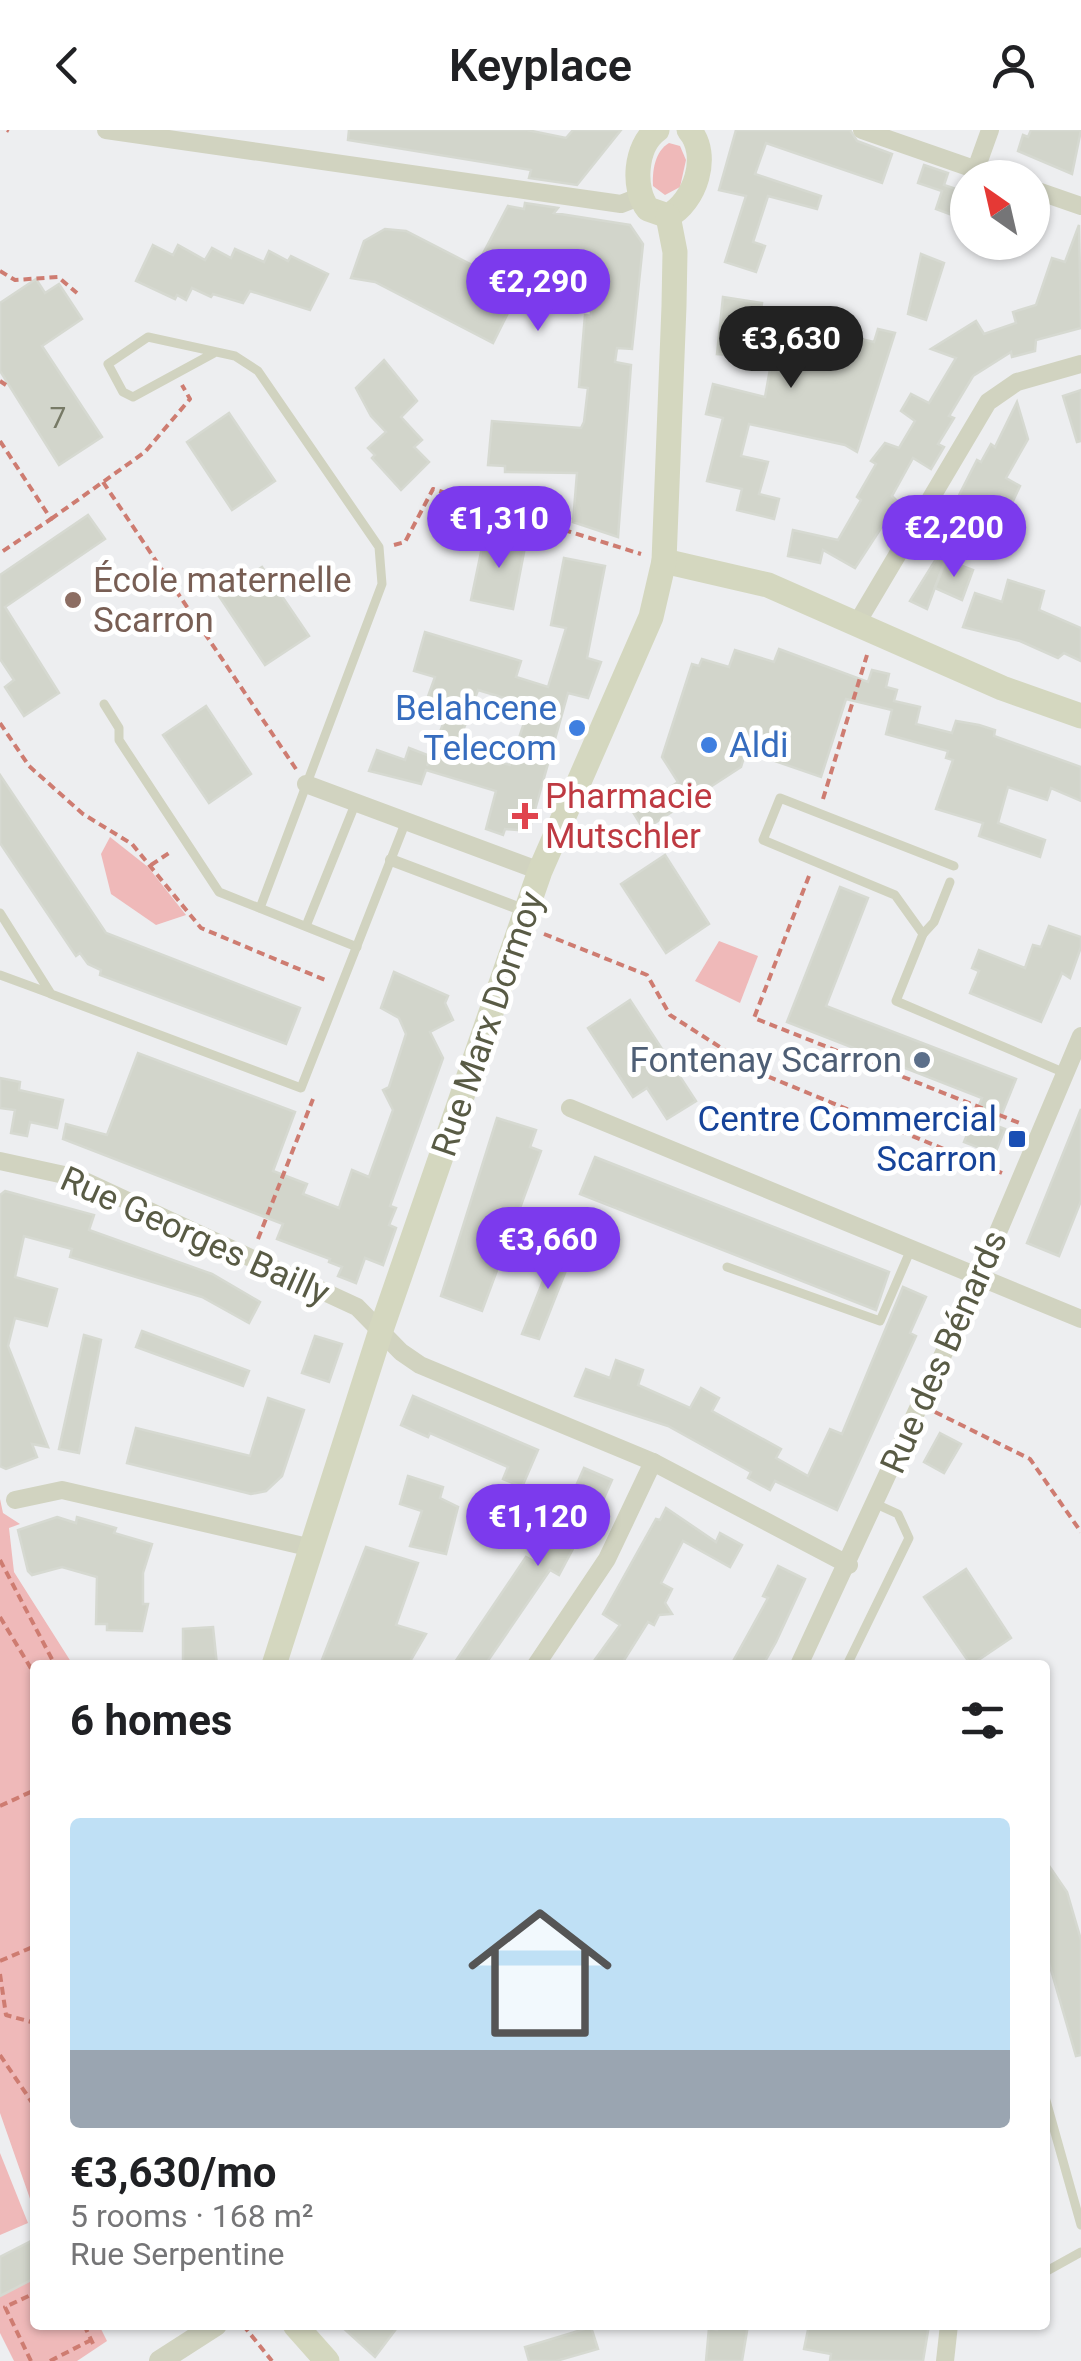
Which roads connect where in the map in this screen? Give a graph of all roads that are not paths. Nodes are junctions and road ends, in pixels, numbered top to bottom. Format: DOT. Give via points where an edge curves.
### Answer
graph roads {
  1 [pos="106,130"];
  2 [pos="862,130"];
  3 [pos="990,130"];
  4 [pos="652,132"];
  5 [pos="697,133"];
  6 [pos="980,160"];
  7 [pos="950,161"];
  8 [pos="1050,195"];
  9 [pos="639,197"];
  10 [pos="1081,206"];
  11 [pos="668,216"];
  12 [pos="214,353"];
  13 [pos="1081,364"];
  14 [pos="664,561"];
  15 [pos="857,623"];
  16 [pos="104,704"];
  17 [pos="1081,716"];
  18 [pos="306,784"];
  19 [pos="356,802"];
  20 [pos="406,821"];
  21 [pos="391,860"];
  22 [pos="954,866"];
  23 [pos="540,871"];
  24 [pos="950,882"];
  25 [pos="260,908"];
  26 [pos="0,913"];
  27 [pos="524,918"];
  28 [pos="306,926"];
  29 [pos="923,934"];
  30 [pos="357,947"];
  31 [pos="0,975"];
  32 [pos="51,994"];
  33 [pos="1081,1036"];
  34 [pos="1073,1064"];
  35 [pos="570,1108"];
  36 [pos="0,1161"];
  37 [pos="911,1248"];
  38 [pos="727,1267"];
  39 [pos="979,1276"];
  40 [pos="1081,1320"];
  41 [pos="381,1330"];
  42 [pos="653,1462"];
  43 [pos="15,1500"];
  44 [pos="876,1504"];
  45 [pos="312,1548"];
  46 [pos="848,1565"];
  47 [pos="276,1660"];
  48 [pos="539,1660"];
  49 [pos="801,1660"];
  50 [pos="849,1660"];
  51 [pos="1050,2115"];
  52 [pos="1081,2225"];
  53 [pos="1081,2252"];
  54 [pos="1050,2269"];
  55 [pos="208,2330"];
  56 [pos="299,2330"];
  57 [pos="948,2330"];
  58 [pos="160,2361"];
  59 [pos="327,2361"];
  60 [pos="945,2361"];
  1 -- 9 [label="street" via="604,202"];
  2 -- 7 [label="street"];
  3 -- 6 [label="street"];
  4 -- 9 [label="main road" via="642,155"];
  5 -- 11 [label="main road" via="690,200"];
  8 -- 10 [label="street"];
  9 -- 11 [label="main road" via="648,209"];
  11 -- 14 [label="main road, Rue Marx Dormoy" via="674,288"];
  12 -- 12 [label="lane" via="132,397 108,364 148,336"];
  12 -- 18 [label="lane" via="236,356 258,370 379,547 382,584"];
  13 -- 15 [label="street" via="1018,382 988,402"];
  14 -- 15 [label="main road" via="768,585"];
  14 -- 23 [label="main road, Rue Marx Dormoy" via="652,617"];
  15 -- 17 [label="main road"];
  16 -- 25 [label="lane" via="119,740 219,892"];
  18 -- 19 [label="street"];
  18 -- 25 [label="lane"];
  19 -- 20 [label="street"];
  19 -- 28 [label="lane"];
  20 -- 21 [label="lane"];
  20 -- 23 [label="street"];
  21 -- 27 [label="street"];
  21 -- 30 [label="lane"];
  22 -- 29 [label="lane" via="780,798 762,840 895,896"];
  23 -- 27 [label="main road, Rue Marx Dormoy"];
  24 -- 29 [label="lane"];
  25 -- 28 [label="lane"];
  26 -- 32 [label="lane"];
  27 -- 41 [label="main road, Rue Marx Dormoy"];
  28 -- 30 [label="lane"];
  29 -- 34 [label="lane" via="896,1001"];
  30 -- 32 [label="lane" via="301,1088"];
  31 -- 32 [label="lane"];
  33 -- 34 [label="street, Rue des Bénards"];
  34 -- 39 [label="street, Rue des Bénards"];
  35 -- 37 [label="street"];
  36 -- 41 [label="street, Rue Georges Bailly" via="78,1178 357,1307"];
  37 -- 38 [label="lane" via="880,1321"];
  37 -- 39 [label="street"];
  39 -- 40 [label="street"];
  39 -- 44 [label="street, Rue des Bénards"];
  41 -- 42 [label="street, Rue Georges Bailly" via="420,1365"];
  41 -- 45 [label="main road, Rue Marx Dormoy"];
  42 -- 46 [label="street, Rue Georges Bailly"];
  42 -- 48 [label="street" via="607,1559"];
  43 -- 45 [label="street" via="62,1490"];
  44 -- 46 [label="street, Rue des Bénards"];
  44 -- 50 [label="lane" via="898,1514 910,1538"];
  45 -- 47 [label="main road, Rue Marx Dormoy"];
  46 -- 49 [label="street, Rue des Bénards"];
  51 -- 52 [label="lane"];
  53 -- 54 [label="lane"];
  55 -- 58 [label="street"];
  56 -- 59 [label="main road"];
  57 -- 60 [label="street"];
}
